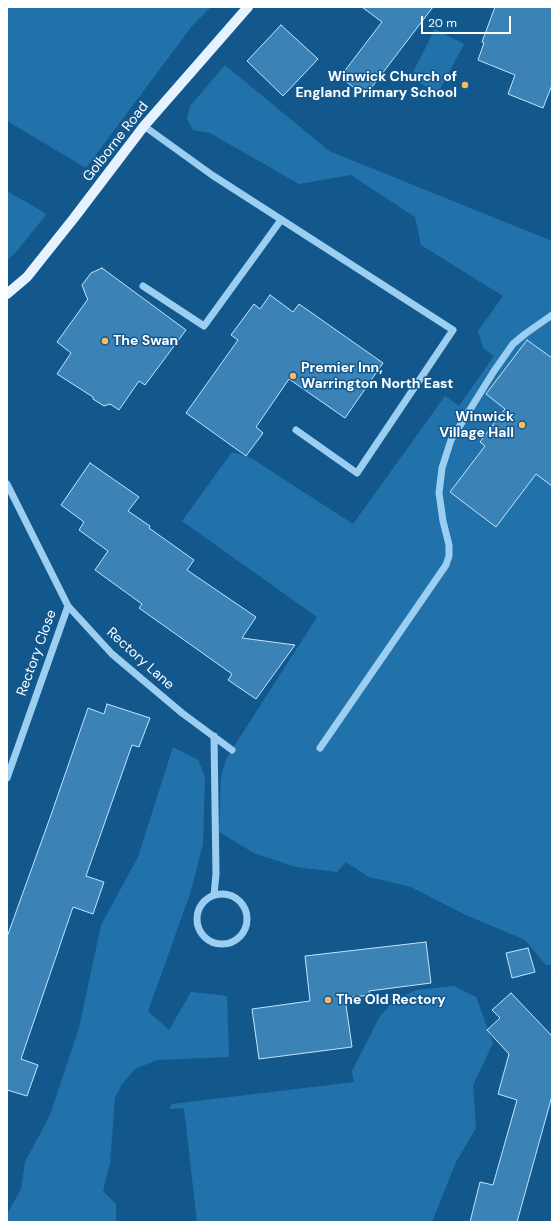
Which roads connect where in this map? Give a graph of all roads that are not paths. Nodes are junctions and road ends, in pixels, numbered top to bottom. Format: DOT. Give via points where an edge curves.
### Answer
graph roads {
  1 [pos="248,7"];
  2 [pos="144,126"];
  3 [pos="281,220"];
  4 [pos="143,286"];
  5 [pos="7,294"];
  6 [pos="552,315"];
  7 [pos="296,430"];
  8 [pos="7,484"];
  9 [pos="68,606"];
  10 [pos="214,736"];
  11 [pos="320,748"];
  12 [pos="232,750"];
  13 [pos="7,778"];
  14 [pos="214,895"];
  1 -- 2 [label="main road, Golborne Road"];
  2 -- 3 [label="street"];
  2 -- 5 [label="main road, Golborne Road" via="37,266"];
  3 -- 4 [label="street" via="204,326"];
  3 -- 7 [label="street" via="453,330 358,472"];
  6 -- 11 [label="street" via="513,344 451,440 442,468 439,493 450,556"];
  8 -- 9 [label="street, Rectory Lane"];
  9 -- 10 [label="street, Rectory Lane" via="112,654 182,713"];
  9 -- 13 [label="street, Rectory Close"];
  10 -- 12 [label="street, Rectory Lane"];
  10 -- 14 [label="street"];
  14 -- 14 [label="street" via="226,894 238,899 244,906 247,922 239,938 232,942 223,944 208,940 199,927 198,912 207,899"];
}
